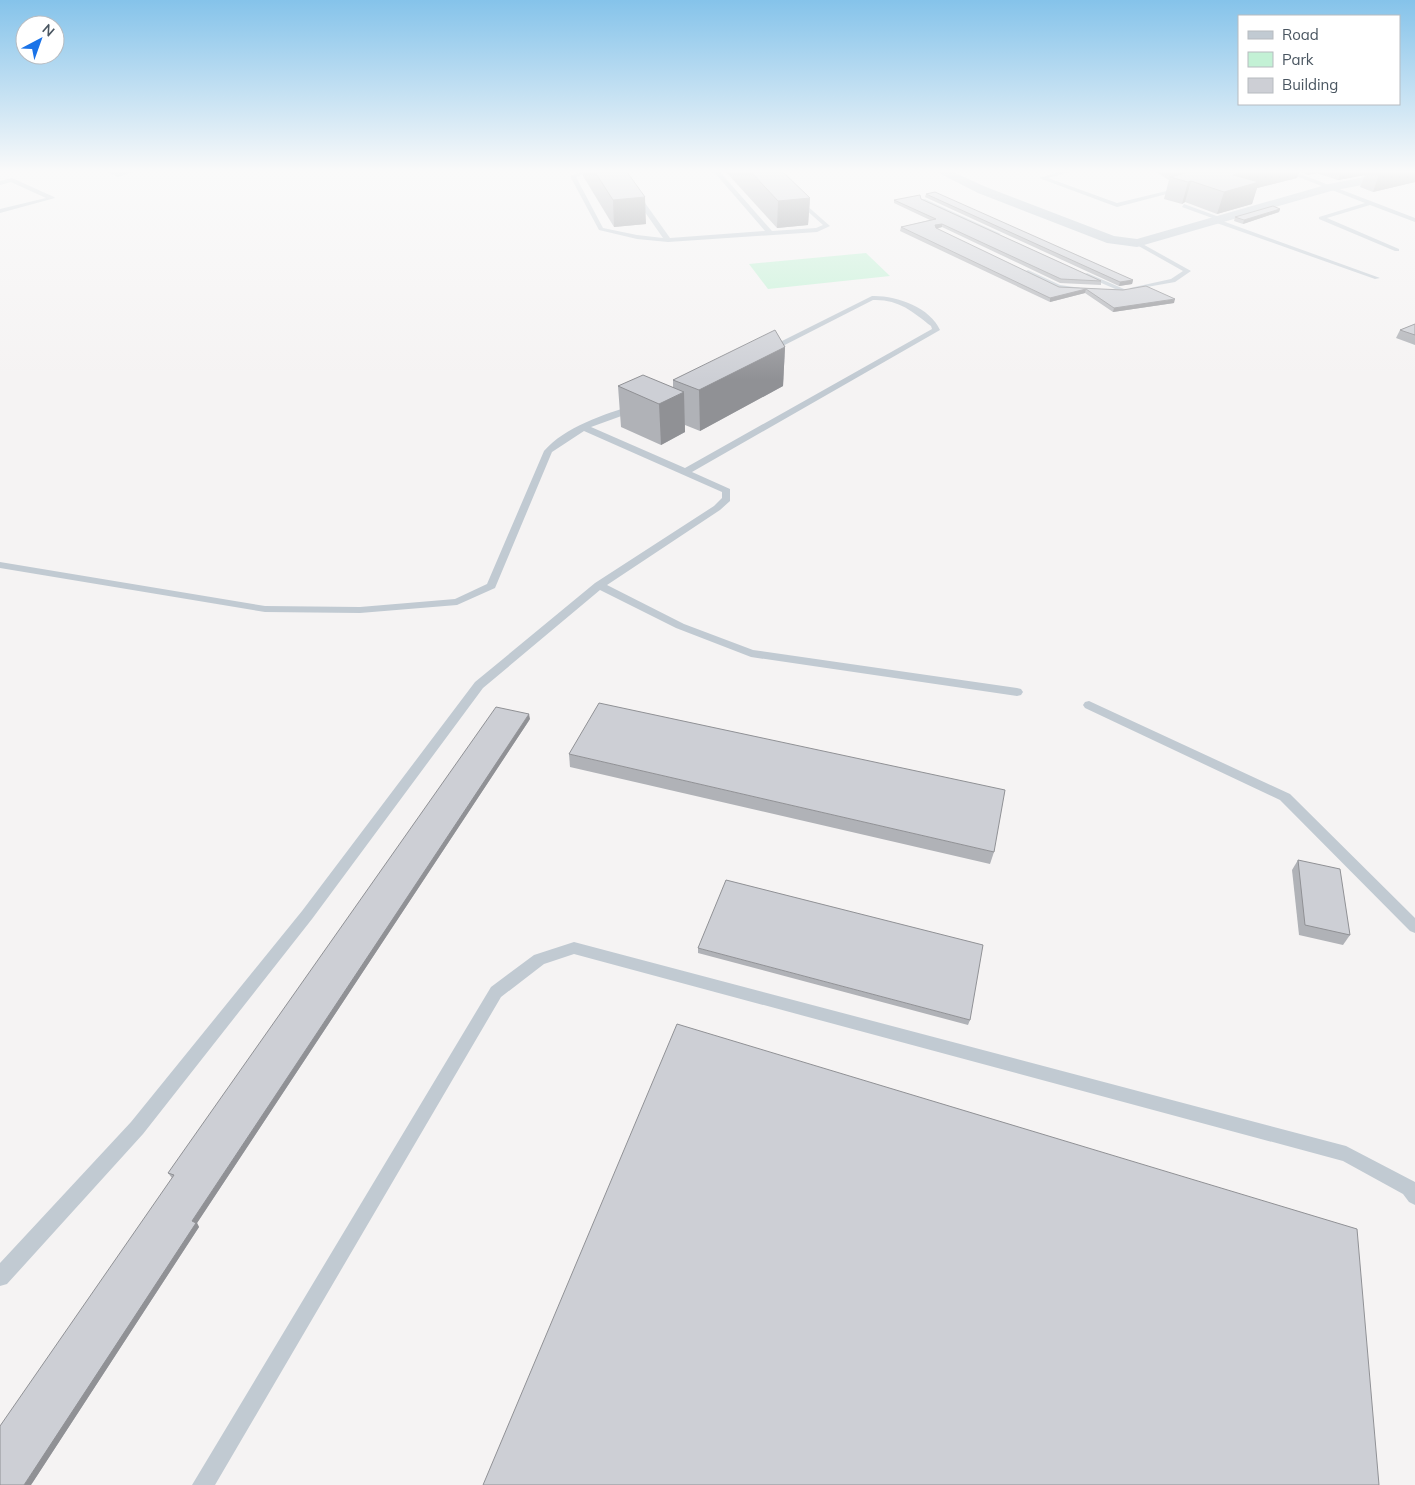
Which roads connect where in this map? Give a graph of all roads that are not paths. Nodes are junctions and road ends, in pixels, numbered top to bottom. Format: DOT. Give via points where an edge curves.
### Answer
graph roads {
  1 [pos="1123,241"];
  2 [pos="1143,241"];
  3 [pos="1277,241"];
  4 [pos="1376,241"];
  5 [pos="1137,243"];
  6 [pos="1397,250"];
  7 [pos="1016,266"];
  8 [pos="1077,270"];
  9 [pos="1377,278"];
  10 [pos="1083,288"];
  11 [pos="1103,289"];
  12 [pos="1122,290"];
  13 [pos="759,354"];
  14 [pos="645,404"];
  15 [pos="583,427"];
  16 [pos="684,472"];
  17 [pos="0,564"];
  18 [pos="599,585"];
  19 [pos="1017,692"];
  20 [pos="1088,705"];
  21 [pos="1415,927"];
  22 [pos="1415,1196"];
  23 [pos="0,1277"];
  24 [pos="203,1485"];
  1 -- 5 [label="street"];
  2 -- 5 [label="street"];
  3 -- 9 [label="lane"];
  4 -- 6 [label="lane"];
  5 -- 12 [label="lane" via="1188,271 1174,281"];
  7 -- 10 [label="lane" via="1059,287"];
  8 -- 12 [label="lane"];
  11 -- 12 [label="lane"];
  13 -- 16 [label="lane" via="872,298 887,296 902,300 936,330"];
  14 -- 15 [label="lane"];
  15 -- 16 [label="lane"];
  15 -- 17 [label="lane" via="548,451 491,586 456,602 360,610 265,609"];
  16 -- 18 [label="lane" via="727,492 727,499"];
  18 -- 19 [label="lane" via="680,626 751,653"];
  18 -- 23 [label="lane" via="479,685 307,915 137,1128"];
  20 -- 21 [label="lane" via="1285,797"];
  22 -- 24 [label="lane" via="1409,1188 1346,1154 574,948 539,959 496,992"];
}
